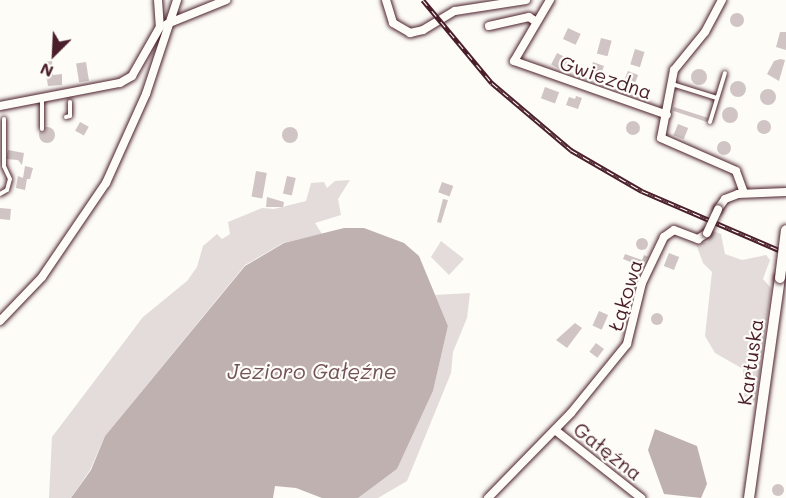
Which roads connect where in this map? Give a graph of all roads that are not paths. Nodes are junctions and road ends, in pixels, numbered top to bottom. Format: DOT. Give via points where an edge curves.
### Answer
graph roads {
  1 [pos="158,0"];
  2 [pos="177,0"];
  3 [pos="226,0"];
  4 [pos="386,0"];
  5 [pos="526,0"];
  6 [pos="550,0"];
  7 [pos="722,0"];
  8 [pos="535,21"];
  9 [pos="169,24"];
  10 [pos="489,26"];
  11 [pos="160,27"];
  12 [pos="725,74"];
  13 [pos="671,84"];
  14 [pos="717,98"];
  15 [pos="42,100"];
  16 [pos="70,102"];
  17 [pos="0,106"];
  18 [pos="667,115"];
  19 [pos="66,117"];
  20 [pos="4,119"];
  21 [pos="710,122"];
  22 [pos="42,129"];
  23 [pos="4,166"];
  24 [pos="0,172"];
  25 [pos="786,192"];
  26 [pos="744,193"];
  27 [pos="0,194"];
  28 [pos="786,230"];
  29 [pos="0,321"];
  30 [pos="555,430"];
  31 [pos="488,498"];
  32 [pos="641,498"];
  33 [pos="749,498"];
  1 -- 11 [label="street"];
  2 -- 9 [label="street"];
  3 -- 9 [label="street"];
  4 -- 5 [label="street" via="393,23 410,33 423,30 447,14"];
  6 -- 8 [label="street, Gwiezdna"];
  7 -- 13 [label="street" via="705,32 674,70"];
  8 -- 10 [label="street" via="529,17"];
  8 -- 18 [label="street, Gwiezdna" via="514,61"];
  9 -- 11 [label="street"];
  9 -- 29 [label="street" via="146,94 106,183 42,277"];
  11 -- 15 [label="street" via="132,75 120,83"];
  12 -- 14 [label="lane"];
  13 -- 14 [label="lane"];
  13 -- 18 [label="street"];
  14 -- 21 [label="lane"];
  15 -- 17 [label="street"];
  15 -- 22 [label="lane"];
  16 -- 19 [label="lane" via="70,116"];
  18 -- 26 [label="street, Gwiezdna" via="661,138 736,171"];
  20 -- 23 [label="lane"];
  23 -- 24 [label="lane"];
  23 -- 27 [label="lane" via="9,178 7,190"];
  25 -- 26 [label="street, Łąkowa"];
  26 -- 30 [label="street, Łąkowa, bridge" via="728,198 707,233 698,239 674,230 661,240 642,283 627,344"];
  28 -- 33 [label="main road, Kartuska, bridge"];
  30 -- 31 [label="street, Łąkowa"];
  30 -- 32 [label="street, Gałęźna"];
}
